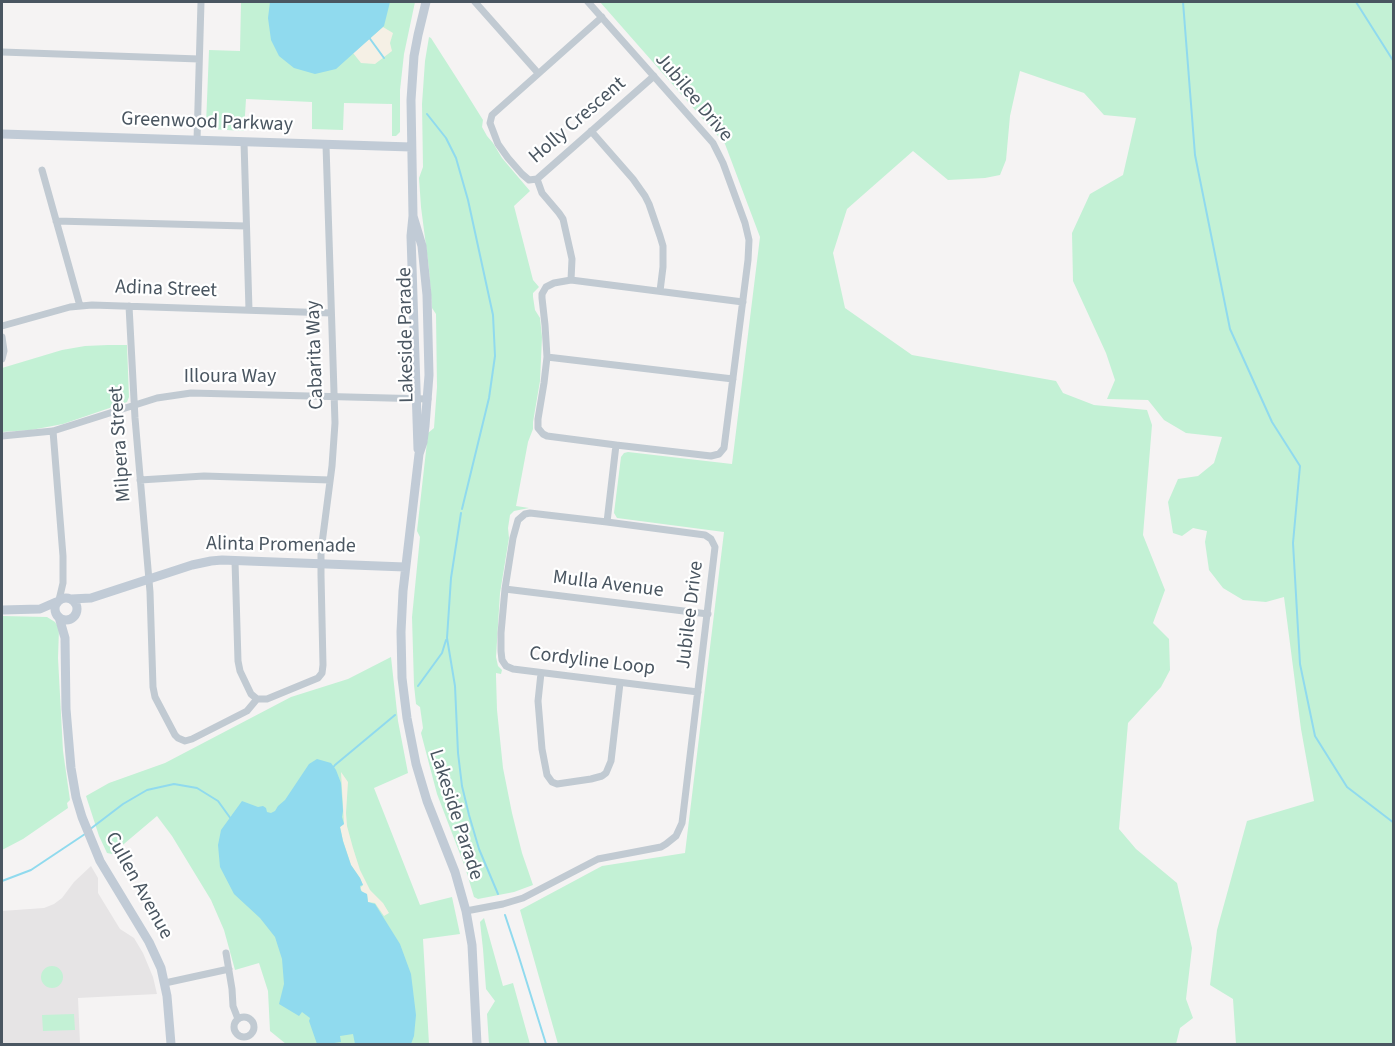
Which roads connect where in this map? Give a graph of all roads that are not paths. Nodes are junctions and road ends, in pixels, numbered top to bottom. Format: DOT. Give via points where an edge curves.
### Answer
graph roads {
  1 [pos="201,2"];
  2 [pos="426,2"];
  3 [pos="475,2"];
  4 [pos="588,2"];
  5 [pos="602,17"];
  6 [pos="2,51"];
  7 [pos="199,58"];
  8 [pos="538,73"];
  9 [pos="654,76"];
  10 [pos="591,131"];
  11 [pos="2,134"];
  12 [pos="197,140"];
  13 [pos="243,142"];
  14 [pos="327,145"];
  15 [pos="411,147"];
  16 [pos="42,170"];
  17 [pos="537,179"];
  18 [pos="413,216"];
  19 [pos="56,220"];
  20 [pos="246,226"];
  21 [pos="571,280"];
  22 [pos="660,291"];
  23 [pos="743,302"];
  24 [pos="80,306"];
  25 [pos="129,306"];
  26 [pos="249,310"];
  27 [pos="332,313"];
  28 [pos="2,326"];
  29 [pos="2,337"];
  30 [pos="547,357"];
  31 [pos="2,358"];
  32 [pos="733,379"];
  33 [pos="334,397"];
  34 [pos="416,399"];
  35 [pos="428,399"];
  36 [pos="134,405"];
  37 [pos="53,430"];
  38 [pos="2,436"];
  39 [pos="616,445"];
  40 [pos="419,454"];
  41 [pos="140,480"];
  42 [pos="330,480"];
  43 [pos="607,522"];
  44 [pos="235,561"];
  45 [pos="321,564"];
  46 [pos="405,567"];
  47 [pos="148,579"];
  48 [pos="505,589"];
  49 [pos="91,598"];
  50 [pos="64,600"];
  51 [pos="40,609"];
  52 [pos="2,610"];
  53 [pos="708,614"];
  54 [pos="75,615"];
  55 [pos="57,616"];
  56 [pos="65,638"];
  57 [pos="541,673"];
  58 [pos="620,683"];
  59 [pos="698,692"];
  60 [pos="257,699"];
  61 [pos="466,911"];
  62 [pos="226,953"];
  63 [pos="229,969"];
  64 [pos="165,984"];
  65 [pos="238,1019"];
  66 [pos="171,1044"];
  67 [pos="477,1044"];
  1 -- 7 [label="street"];
  2 -- 15 [label="street, Lakeside Parade" via="412,72"];
  3 -- 8 [label="street"];
  4 -- 5 [label="street, Jubilee Drive"];
  5 -- 8 [label="street, Holly Crescent"];
  5 -- 9 [label="street, Jubilee Drive"];
  6 -- 7 [label="street"];
  7 -- 12 [label="street"];
  8 -- 17 [label="street, Holly Crescent" via="490,118 498,144 508,158 529,180"];
  9 -- 10 [label="street, Holly Crescent"];
  9 -- 23 [label="street, Jubilee Drive" via="709,139 723,162 749,240"];
  10 -- 17 [label="street, Holly Crescent"];
  10 -- 22 [label="street" via="649,204 663,246"];
  11 -- 12 [label="street, Greenwood Parkway"];
  12 -- 13 [label="street, Greenwood Parkway"];
  13 -- 14 [label="street, Greenwood Parkway"];
  13 -- 20 [label="street"];
  14 -- 15 [label="street, Greenwood Parkway"];
  14 -- 27 [label="street, Cabarita Way"];
  15 -- 18 [label="street, Lakeside Parade"];
  16 -- 19 [label="street"];
  17 -- 21 [label="street" via="542,193 562,219 573,259"];
  18 -- 34 [label="street, Lakeside Parade"];
  18 -- 35 [label="street, Lakeside Parade" via="422,246 428,295"];
  19 -- 20 [label="street"];
  19 -- 24 [label="street"];
  20 -- 26 [label="street"];
  21 -- 22 [label="street"];
  21 -- 30 [label="street" via="550,284 543,290"];
  22 -- 23 [label="street"];
  23 -- 32 [label="street, Jubilee Drive"];
  24 -- 25 [label="street, Adina Street"];
  24 -- 28 [label="street, Adina Street"];
  25 -- 26 [label="street, Adina Street"];
  25 -- 36 [label="street, Milpera Street"];
  26 -- 27 [label="street, Adina Street"];
  27 -- 33 [label="street, Cabarita Way"];
  29 -- 31 [label="street"];
  30 -- 32 [label="street"];
  30 -- 39 [label="street" via="537,423 540,431 548,436"];
  32 -- 39 [label="street, Jubilee Drive" via="725,445 719,454"];
  33 -- 34 [label="street, Illoura Way"];
  33 -- 36 [label="street, Illoura Way" via="191,393"];
  33 -- 42 [label="street, Cabarita Way"];
  34 -- 35 [label="street, Illoura Way"];
  34 -- 40 [label="street, Lakeside Parade"];
  35 -- 40 [label="street, Lakeside Parade"];
  36 -- 37 [label="street, Illoura Way"];
  36 -- 41 [label="street, Milpera Street"];
  37 -- 38 [label="street, Illoura Way"];
  37 -- 50 [label="street"];
  39 -- 43 [label="street"];
  40 -- 46 [label="street, Lakeside Parade"];
  41 -- 42 [label="street" via="209,476"];
  41 -- 47 [label="street, Milpera Street"];
  42 -- 45 [label="street, Cabarita Way"];
  43 -- 48 [label="street, Cordyline Loop" via="530,513 521,517 516,525"];
  43 -- 53 [label="street, Jubilee Drive" via="708,536 715,552"];
  44 -- 45 [label="street, Alinta Promenade"];
  44 -- 47 [label="street, Alinta Promenade" via="203,562"];
  44 -- 60 [label="street" via="238,666"];
  45 -- 46 [label="street, Alinta Promenade"];
  45 -- 60 [label="street, Cabarita Way" via="322,674 271,698"];
  46 -- 61 [label="street, Lakeside Parade" via="401,648 409,728 422,785"];
  47 -- 49 [label="street, Alinta Promenade"];
  47 -- 60 [label="street, Milpera Street" via="154,694 175,735 184,741 192,739 246,711"];
  48 -- 53 [label="street, Mulla Avenue"];
  48 -- 57 [label="street, Cordyline Loop" via="502,660 513,669"];
  49 -- 50 [label="street, Alinta Promenade"];
  49 -- 54 [label="street, Alinta Promenade"];
  50 -- 51 [label="street, Alinta Promenade"];
  50 -- 54 [label="street" via="76,604"];
  50 -- 55 [label="street" via="55,609"];
  51 -- 52 [label="street, Alinta Promenade"];
  51 -- 55 [label="street, Alinta Promenade"];
  53 -- 59 [label="street, Jubilee Drive"];
  54 -- 55 [label="street" via="65,620"];
  54 -- 56 [label="street, Cullen Avenue"];
  55 -- 56 [label="street, Cullen Avenue"];
  56 -- 64 [label="street, Cullen Avenue" via="65,689 76,797 91,843 149,942"];
  57 -- 58 [label="street, Cordyline Loop"];
  57 -- 58 [label="street" via="538,701 542,749 547,775 557,784 606,773 611,761"];
  58 -- 59 [label="street, Cordyline Loop"];
  59 -- 61 [label="street, Jubilee Drive" via="682,823 672,840 653,849 591,862 513,901"];
  61 -- 67 [label="street, Lakeside Parade" via="472,945"];
  62 -- 63 [label="street"];
  63 -- 64 [label="street"];
  63 -- 65 [label="street"];
  64 -- 66 [label="street, Cullen Avenue"];
}
